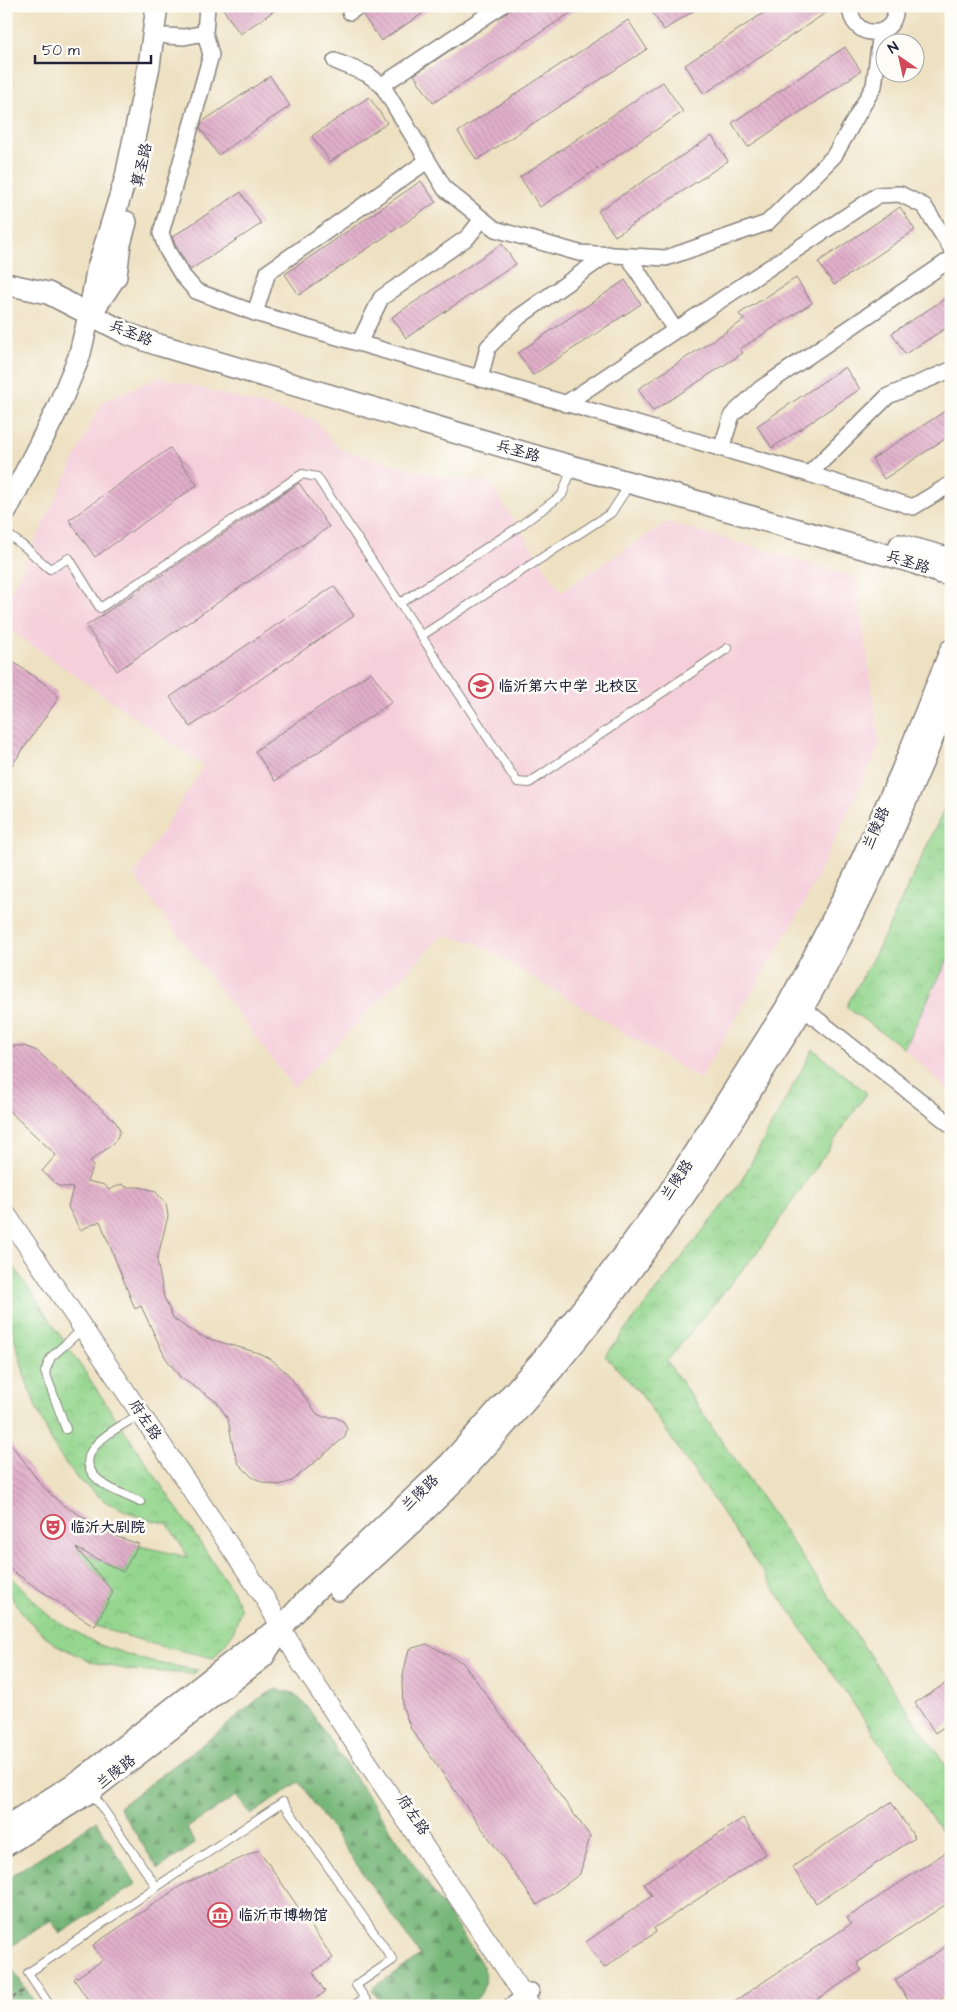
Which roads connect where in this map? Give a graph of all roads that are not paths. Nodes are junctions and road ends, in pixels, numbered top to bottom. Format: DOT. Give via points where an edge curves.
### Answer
graph roads {
  1 [pos="157,6"];
  2 [pos="171,6"];
  3 [pos="207,6"];
  4 [pos="501,6"];
  5 [pos="850,6"];
  6 [pos="895,6"];
  7 [pos="881,31"];
  8 [pos="205,33"];
  9 [pos="167,36"];
  10 [pos="335,61"];
  11 [pos="382,85"];
  12 [pos="427,161"];
  13 [pos="482,218"];
  14 [pos="951,248"];
  15 [pos="608,254"];
  16 [pos="628,256"];
  17 [pos="951,259"];
  18 [pos="6,284"];
  19 [pos="6,298"];
  20 [pos="255,313"];
  21 [pos="90,316"];
  22 [pos="675,330"];
  23 [pos="359,344"];
  24 [pos="951,370"];
  25 [pos="480,379"];
  26 [pos="565,404"];
  27 [pos="721,449"];
  28 [pos="572,466"];
  29 [pos="809,474"];
  30 [pos="6,480"];
  31 [pos="628,482"];
  32 [pos="951,484"];
  33 [pos="6,511"];
  34 [pos="6,534"];
  35 [pos="951,559"];
  36 [pos="951,575"];
  37 [pos="400,603"];
  38 [pos="421,636"];
  39 [pos="728,648"];
  40 [pos="951,650"];
  41 [pos="951,692"];
  42 [pos="803,1008"];
  43 [pos="951,1125"];
  44 [pos="6,1214"];
  45 [pos="6,1228"];
  46 [pos="78,1334"];
  47 [pos="134,1418"];
  48 [pos="66,1428"];
  49 [pos="140,1502"];
  50 [pos="282,1627"];
  51 [pos="91,1791"];
  52 [pos="6,1827"];
  53 [pos="6,1845"];
  54 [pos="156,1886"];
  55 [pos="365,1998"];
  56 [pos="528,2001"];
  57 [pos="50,2006"];
  58 [pos="354,2006"];
  59 [pos="370,2006"];
  1 -- 21 [label="main road, 算圣路" via="126,176 97,271"];
  2 -- 9 [label="main road, 算圣路"];
  3 -- 8 [label="street"];
  4 -- 11 [label="street"];
  5 -- 7 [label="street" via="850,16 862,30 869,33"];
  6 -- 7 [label="street" via="894,20"];
  7 -- 16 [label="street" via="874,86 834,156 767,223 666,258"];
  8 -- 9 [label="street"];
  8 -- 20 [label="street" via="211,55 162,233 167,250 182,275 196,290"];
  9 -- 21 [label="main road, 算圣路" via="139,180 120,244 116,276"];
  10 -- 11 [label="street" via="367,74"];
  11 -- 12 [label="street"];
  12 -- 13 [label="street" via="445,189"];
  12 -- 20 [label="street" via="268,272"];
  13 -- 15 [label="street" via="495,229 579,253"];
  13 -- 23 [label="street" via="468,237 381,298"];
  14 -- 22 [label="street" via="924,206 900,194 878,195"];
  15 -- 16 [label="street"];
  15 -- 25 [label="street" via="519,317 488,347"];
  16 -- 22 [label="street"];
  17 -- 27 [label="street" via="760,389 732,415"];
  18 -- 21 [label="main road, 兵圣路" via="48,293"];
  19 -- 21 [label="main road, 兵圣路"];
  20 -- 23 [label="street"];
  21 -- 28 [label="main road, 兵圣路" via="159,345"];
  21 -- 30 [label="main road, 算圣路" via="65,354"];
  21 -- 33 [label="main road, 算圣路" via="79,357 57,410"];
  21 -- 35 [label="main road, 兵圣路" via="133,322 544,445"];
  22 -- 26 [label="street"];
  23 -- 25 [label="street"];
  24 -- 29 [label="street" via="888,396"];
  25 -- 26 [label="street"];
  26 -- 27 [label="street"];
  27 -- 29 [label="street"];
  28 -- 31 [label="main road, 兵圣路"];
  28 -- 37 [label="lane" via="562,496"];
  29 -- 32 [label="street" via="913,507"];
  31 -- 36 [label="main road, 兵圣路"];
  31 -- 38 [label="lane" via="612,513"];
  34 -- 37 [label="lane" via="18,540 50,569 69,558 100,608 302,474 317,477"];
  37 -- 38 [label="lane"];
  38 -- 39 [label="lane" via="517,782 529,782"];
  40 -- 50 [label="main road, 兰陵路" via="901,773 818,949 786,1008 668,1194 557,1341 456,1456"];
  41 -- 42 [label="main road, 兰陵路" via="867,885"];
  42 -- 43 [label="street"];
  42 -- 50 [label="main road, 兰陵路" via="680,1202 552,1370 461,1474 403,1531 316,1611"];
  44 -- 50 [label="street, 府左路"];
  45 -- 46 [label="street, 府左路"];
  46 -- 47 [label="street, 府左路"];
  46 -- 48 [label="lane" via="51,1357 45,1372"];
  47 -- 49 [label="lane" via="90,1450 87,1462 93,1475 105,1486"];
  47 -- 50 [label="street, 府左路" via="258,1602"];
  50 -- 51 [label="main road, 兰陵路" via="263,1657"];
  50 -- 52 [label="main road, 兰陵路" via="255,1644 82,1779"];
  50 -- 56 [label="street, 府左路" via="307,1658"];
  51 -- 53 [label="main road, 兰陵路"];
  51 -- 54 [label="lane"];
  54 -- 55 [label="lane" via="283,1802 393,1960 356,1985"];
  54 -- 57 [label="lane" via="28,1972"];
  55 -- 58 [label="lane"];
  55 -- 59 [label="lane"];
}
